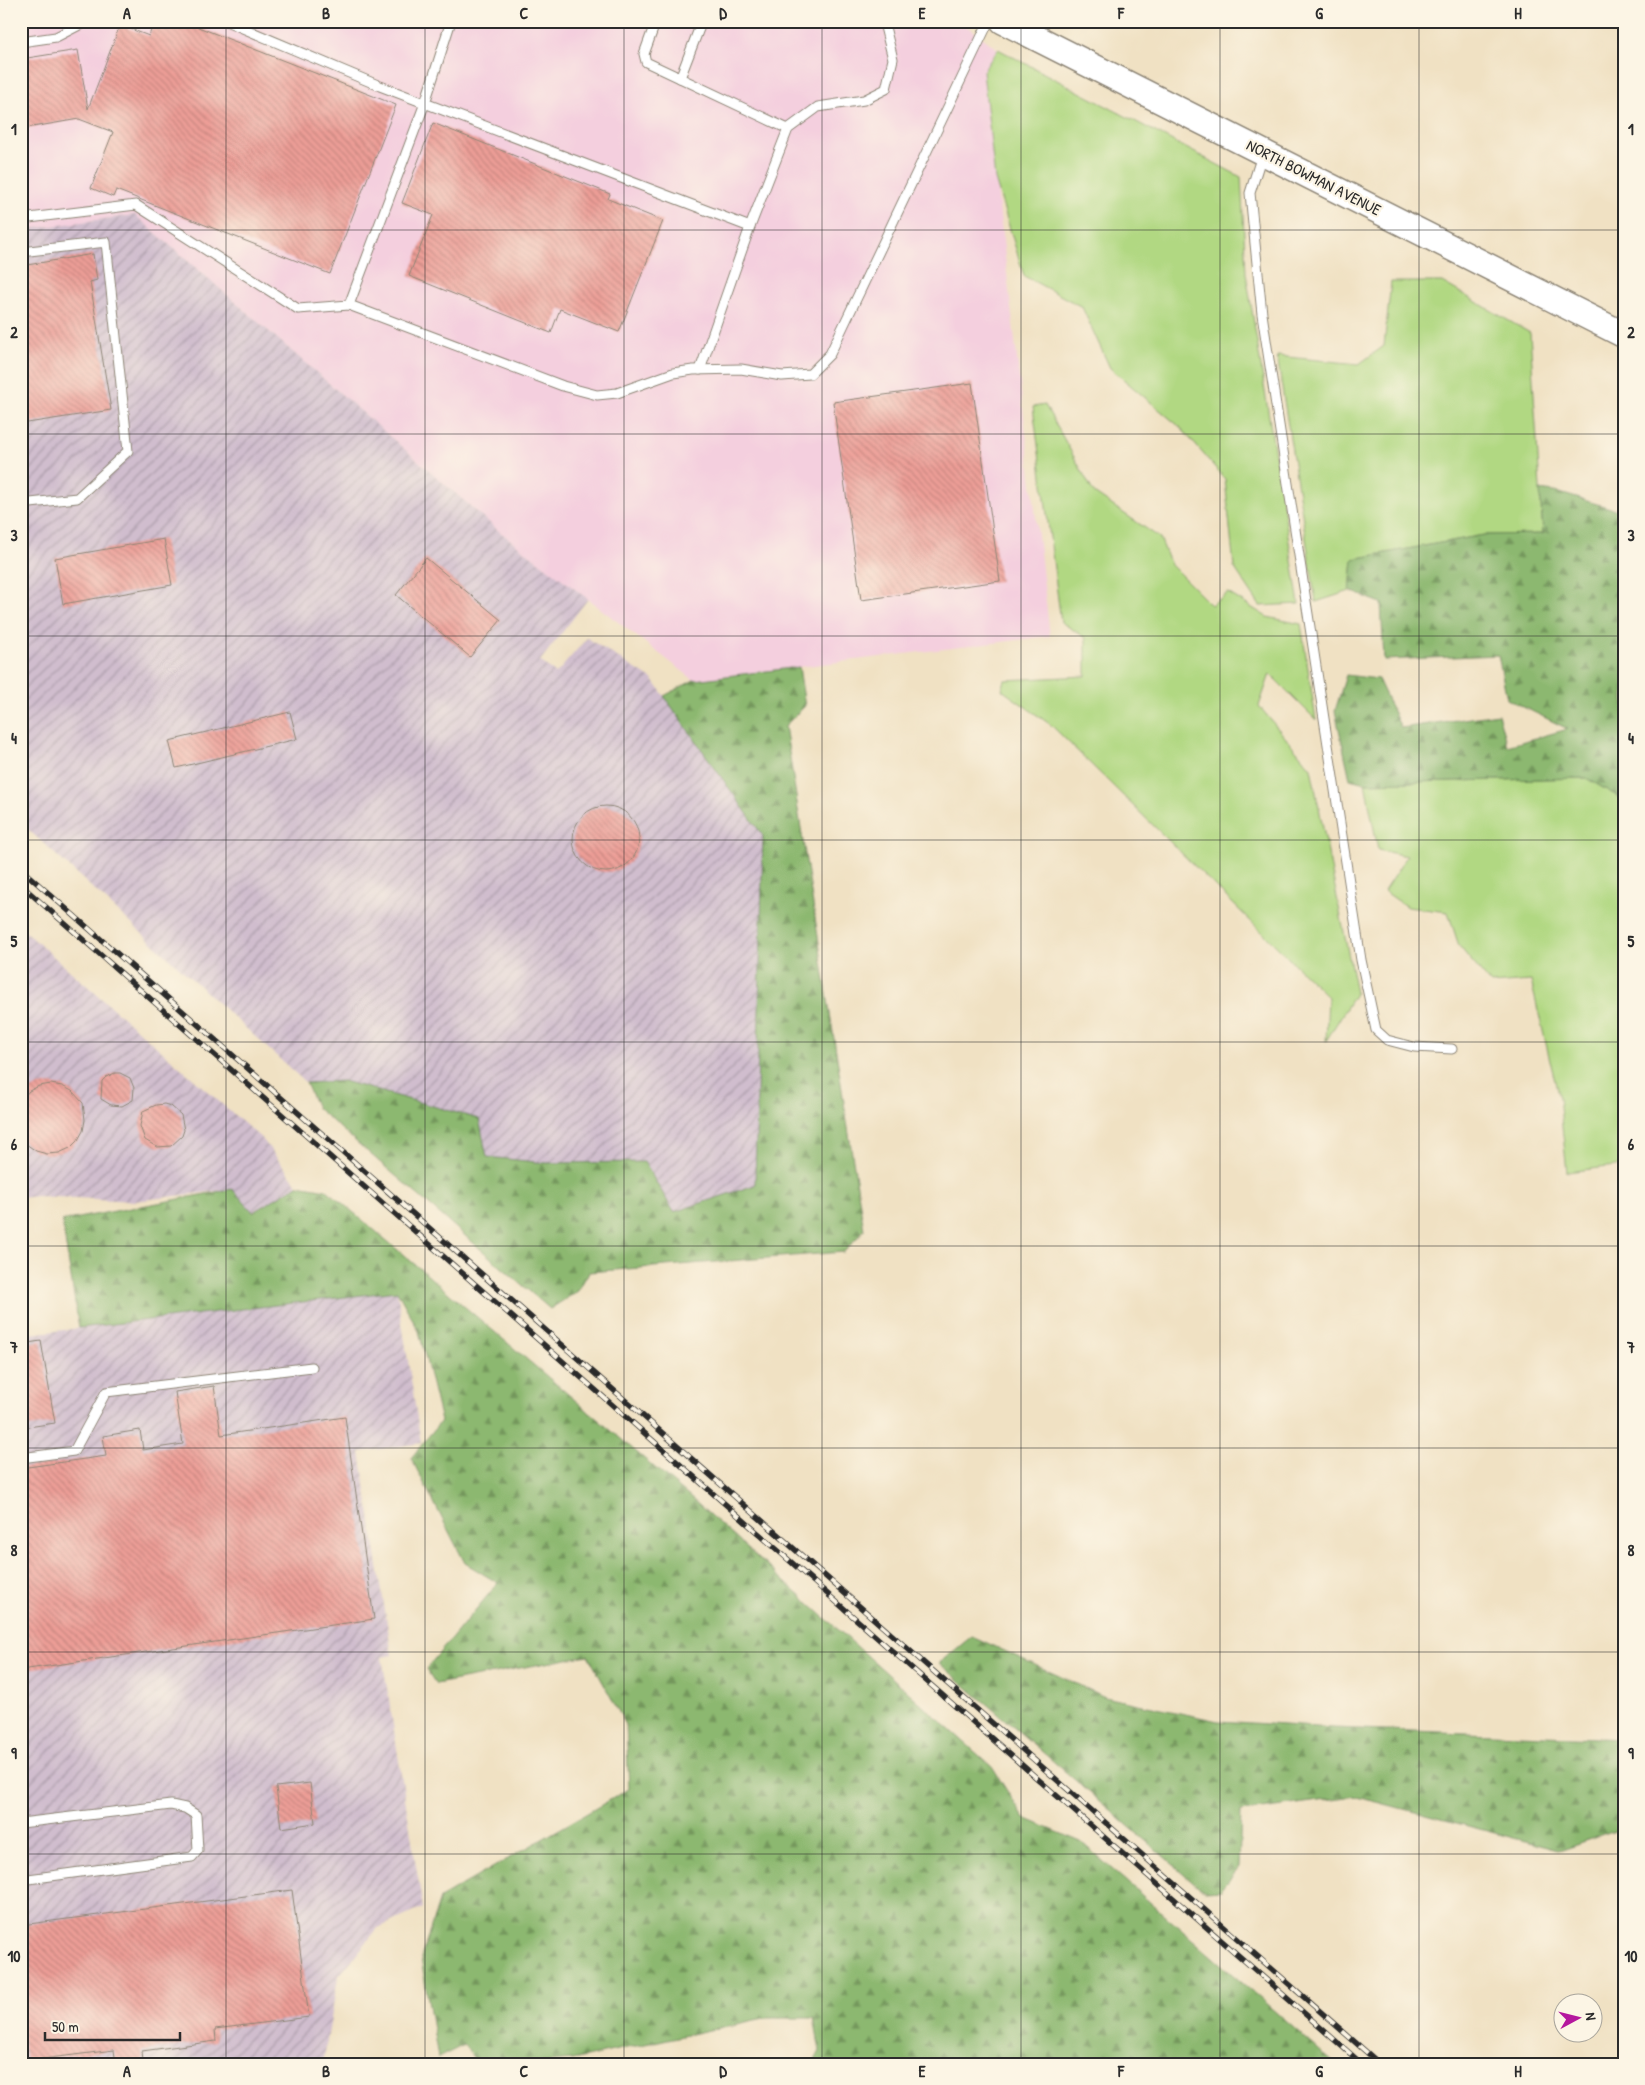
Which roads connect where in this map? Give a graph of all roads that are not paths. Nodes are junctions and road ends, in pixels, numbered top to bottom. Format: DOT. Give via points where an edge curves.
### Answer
graph roads {
  1 [pos="87,21"];
  2 [pos="226,21"];
  3 [pos="451,21"];
  4 [pos="656,21"];
  5 [pos="702,21"];
  6 [pos="888,21"];
  7 [pos="989,21"];
  8 [pos="1003,21"];
  9 [pos="21,42"];
  10 [pos="680,78"];
  11 [pos="425,103"];
  12 [pos="788,129"];
  13 [pos="1264,151"];
  14 [pos="21,219"];
  15 [pos="750,227"];
  16 [pos="21,252"];
  17 [pos="349,305"];
  18 [pos="1624,335"];
  19 [pos="700,370"];
  20 [pos="21,504"];
  21 [pos="1452,1049"];
  22 [pos="312,1367"];
  23 [pos="21,1458"];
  24 [pos="21,1823"];
  25 [pos="21,1880"];
  1 -- 9 [label="lane" via="56,37"];
  2 -- 11 [label="lane"];
  3 -- 11 [label="lane"];
  4 -- 10 [label="lane" via="644,54 646,62"];
  5 -- 10 [label="lane"];
  6 -- 12 [label="lane" via="885,27 892,60 886,89 864,100 818,107"];
  7 -- 19 [label="lane" via="830,354 810,374 782,376 741,369"];
  8 -- 13 [label="street, NORTH BOWMAN AVENUE"];
  10 -- 12 [label="lane"];
  11 -- 15 [label="lane"];
  11 -- 17 [label="lane"];
  12 -- 15 [label="lane"];
  13 -- 18 [label="street, NORTH BOWMAN AVENUE"];
  13 -- 21 [label="lane" via="1250,193 1262,314 1360,960 1376,1030 1387,1040 1405,1045"];
  14 -- 17 [label="lane" via="136,205 298,309"];
  15 -- 19 [label="lane"];
  16 -- 20 [label="lane" via="106,242 128,451 77,498"];
  17 -- 19 [label="lane" via="563,386 597,395 617,393 673,373"];
  22 -- 23 [label="lane" via="106,1392 74,1451"];
  24 -- 25 [label="lane" via="171,1805 196,1815 198,1850 192,1857"];
}
